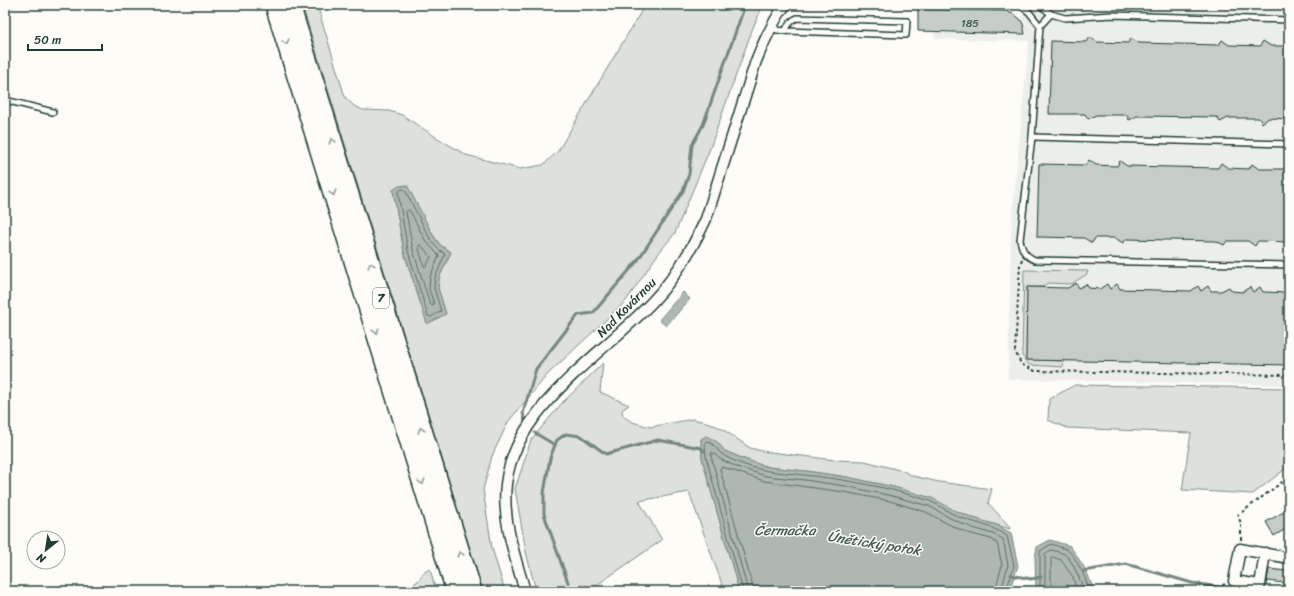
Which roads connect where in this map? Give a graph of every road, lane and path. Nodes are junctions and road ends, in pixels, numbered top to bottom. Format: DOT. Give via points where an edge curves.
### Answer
graph roads {
  1 [pos="275,5"];
  2 [pos="290,5"];
  3 [pos="785,5"];
  4 [pos="1020,5"];
  5 [pos="1040,5"];
  6 [pos="1052,14"];
  7 [pos="1289,20"];
  8 [pos="1040,26"];
  9 [pos="771,27"];
  10 [pos="785,31"];
  11 [pos="5,100"];
  12 [pos="53,112"];
  13 [pos="1032,137"];
  14 [pos="1289,144"];
  15 [pos="1026,254"];
  16 [pos="1289,265"];
  17 [pos="1289,375"];
  18 [pos="1289,477"];
  19 [pos="1240,549"];
  20 [pos="1265,553"];
  21 [pos="1289,558"];
  22 [pos="456,591"];
  23 [pos="472,591"];
  24 [pos="525,591"];
  1 -- 22 [label="highway, 7, one-way"];
  23 -- 2 [label="highway, 7, one-way"];
  3 -- 9 [label="street, Nad Kovárnou"];
  4 -- 8 [label="lane"];
  5 -- 6 [label="lane"];
  6 -- 7 [label="lane" via="1065,18 1112,15"];
  6 -- 8 [label="lane"];
  8 -- 13 [label="lane"];
  9 -- 10 [label="lane"];
  9 -- 24 [label="street, Nad Kovárnou" via="756,61 706,219 681,265 653,302 561,387 538,412 515,451 506,486 507,520"];
  10 -- 10 [label="lane" via="906,35 907,21 797,18 793,19"];
  11 -- 12 [label="lane"];
  13 -- 14 [label="lane"];
  13 -- 15 [label="lane" via="1020,240"];
  15 -- 16 [label="lane" via="1035,260"];
  15 -- 17 [label="path" via="1020,264 1015,351 1021,364 1035,371"];
  18 -- 19 [label="path" via="1238,515 1241,524"];
  19 -- 20 [label="street"];
  19 -- 20 [label="street" via="1234,581 1260,585"];
  20 -- 21 [label="street"];
}
